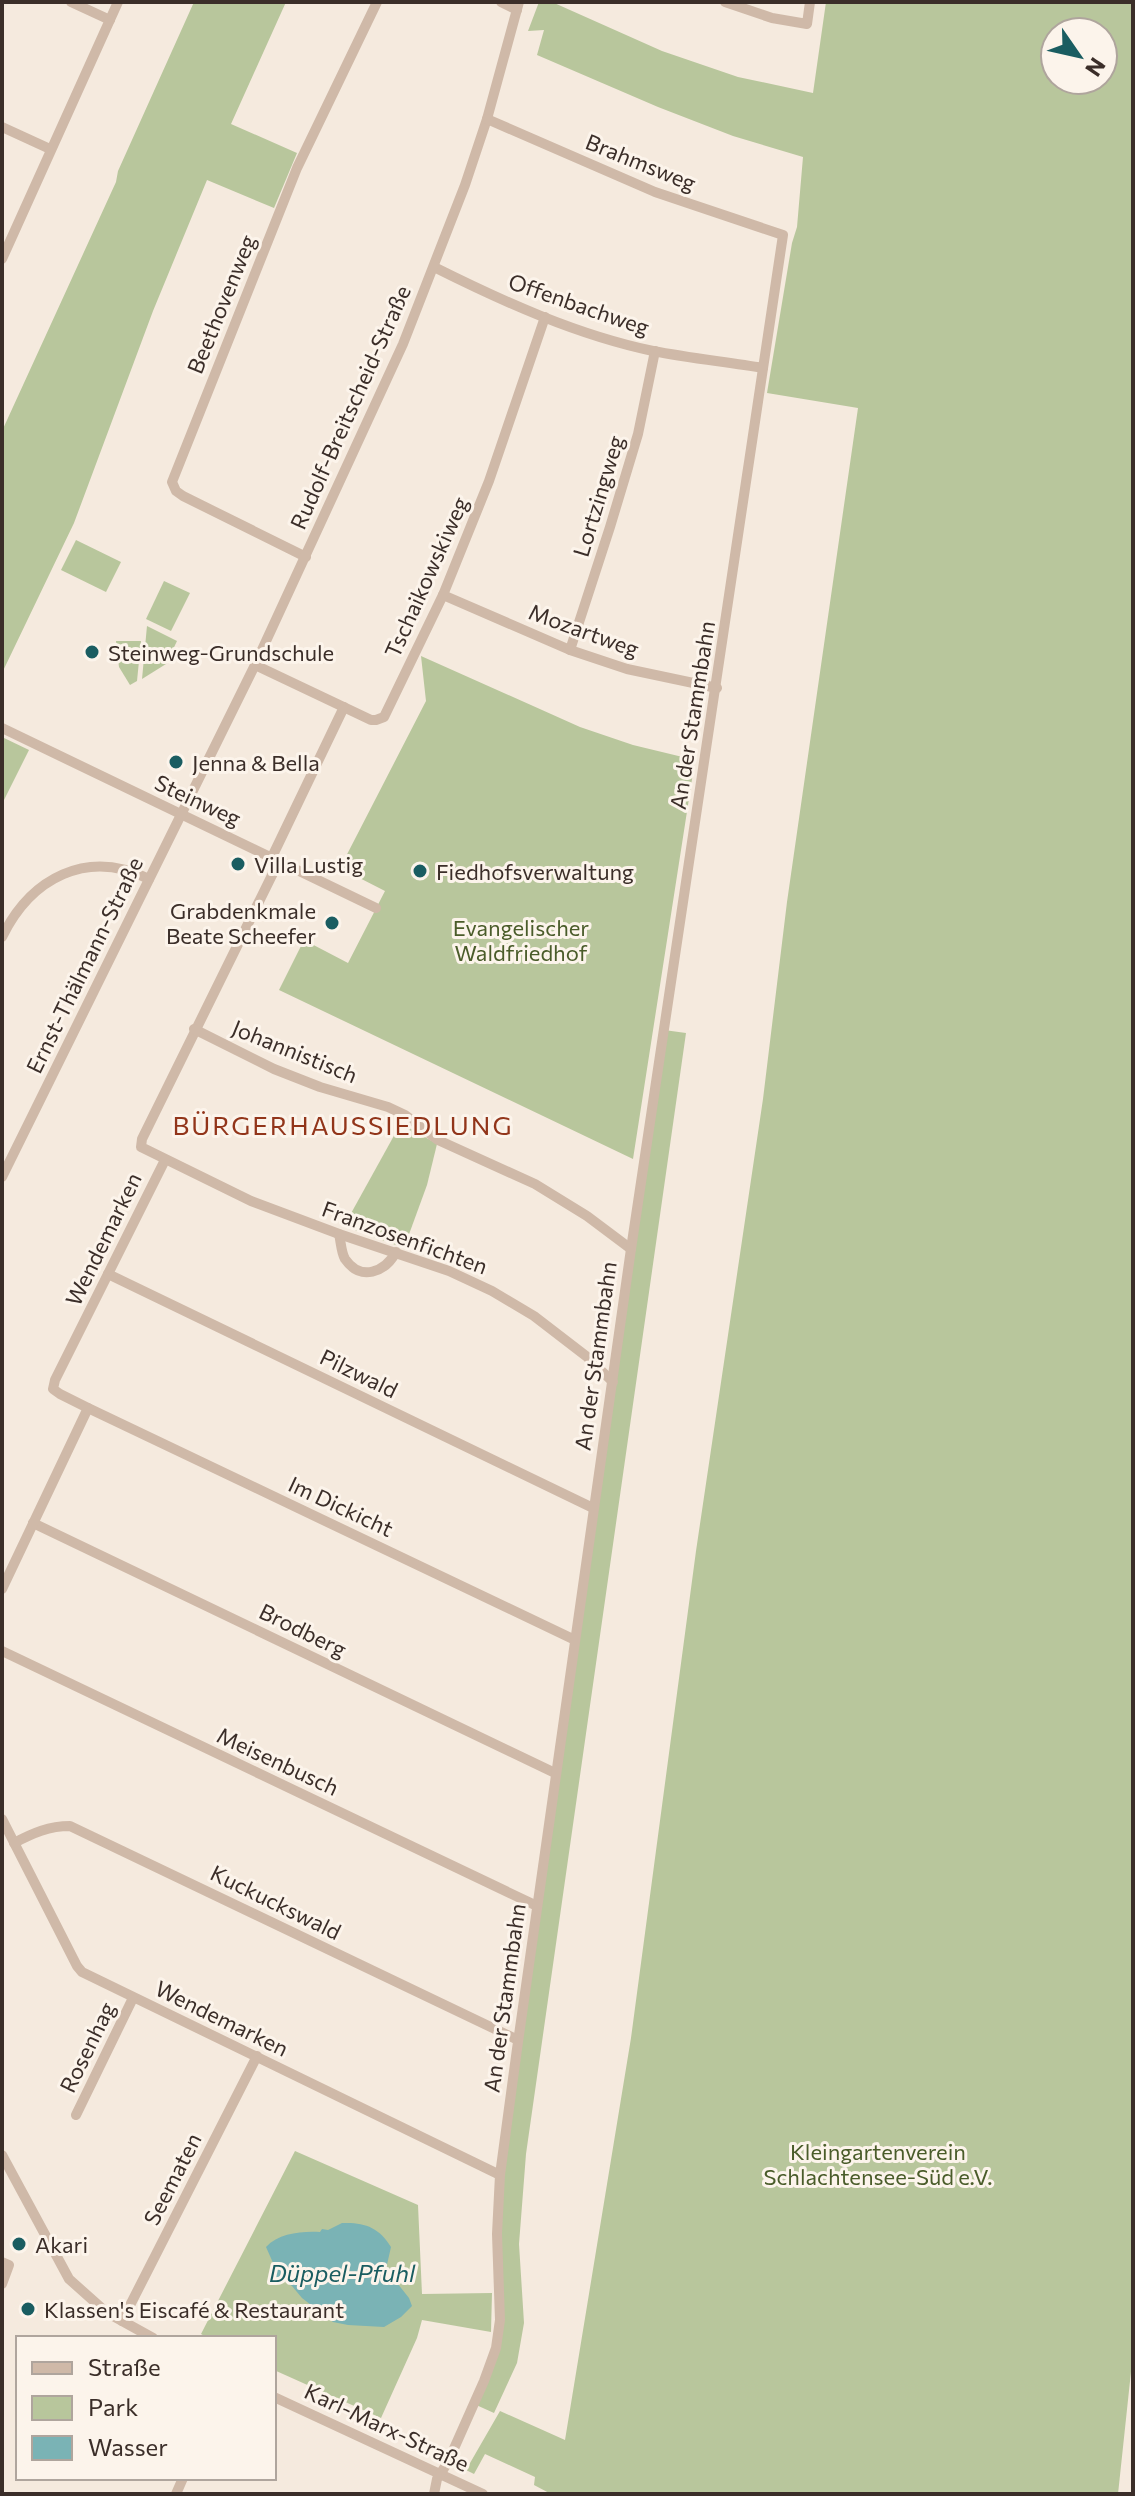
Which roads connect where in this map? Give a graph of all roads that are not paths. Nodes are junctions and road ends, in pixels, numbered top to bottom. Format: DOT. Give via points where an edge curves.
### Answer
graph roads {
  1 [pos="71,2"];
  2 [pos="118,2"];
  3 [pos="377,2"];
  4 [pos="501,2"];
  5 [pos="725,2"];
  6 [pos="810,2"];
  7 [pos="518,6"];
  8 [pos="110,20"];
  9 [pos="487,119"];
  10 [pos="2,127"];
  11 [pos="50,149"];
  12 [pos="783,235"];
  13 [pos="2,259"];
  14 [pos="434,267"];
  15 [pos="545,317"];
  16 [pos="655,351"];
  17 [pos="763,368"];
  18 [pos="306,557"];
  19 [pos="443,595"];
  20 [pos="570,650"];
  21 [pos="255,665"];
  22 [pos="717,688"];
  23 [pos="344,707"];
  24 [pos="2,728"];
  25 [pos="181,814"];
  26 [pos="276,859"];
  27 [pos="149,879"];
  28 [pos="376,908"];
  29 [pos="2,937"];
  30 [pos="194,1029"];
  31 [pos="165,1160"];
  32 [pos="2,1177"];
  33 [pos="339,1234"];
  34 [pos="631,1249"];
  35 [pos="396,1252"];
  36 [pos="108,1274"];
  37 [pos="613,1382"];
  38 [pos="88,1408"];
  39 [pos="593,1508"];
  40 [pos="33,1523"];
  41 [pos="2,1589"];
  42 [pos="575,1640"];
  43 [pos="2,1651"];
  44 [pos="555,1773"];
  45 [pos="2,1819"];
  46 [pos="14,1843"];
  47 [pos="537,1906"];
  48 [pos="133,1998"];
  49 [pos="518,2040"];
  50 [pos="257,2056"];
  51 [pos="76,2115"];
  52 [pos="2,2156"];
  53 [pos="500,2175"];
  54 [pos="5,2267"];
  55 [pos="2,2284"];
  56 [pos="122,2321"];
  57 [pos="149,2336"];
  58 [pos="276,2398"];
  59 [pos="439,2474"];
  60 [pos="434,2494"];
  61 [pos="483,2494"];
  1 -- 8 [label="street"];
  2 -- 8 [label="street"];
  3 -- 18 [label="street, Beethovenweg" via="297,168 172,482 183,496"];
  4 -- 7 [label="street"];
  5 -- 6 [label="street" via="807,24"];
  7 -- 9 [label="street, Rudolf-Breitscheid-Straße"];
  8 -- 11 [label="street"];
  9 -- 12 [label="street, Brahmsweg" via="655,192"];
  9 -- 14 [label="street, Rudolf-Breitscheid-Straße"];
  10 -- 11 [label="street"];
  11 -- 13 [label="street"];
  12 -- 17 [label="street, An der Stammbahn"];
  14 -- 15 [label="street, Offenbachweg"];
  14 -- 18 [label="street, Rudolf-Breitscheid-Straße"];
  15 -- 16 [label="street, Offenbachweg"];
  15 -- 19 [label="street, Tschaikowskiweg"];
  16 -- 17 [label="street, Offenbachweg"];
  16 -- 20 [label="street, Lortzingweg" via="638,434"];
  17 -- 22 [label="street, An der Stammbahn"];
  18 -- 21 [label="street, Rudolf-Breitscheid-Straße"];
  19 -- 20 [label="street, Mozartweg"];
  19 -- 23 [label="street, Tschaikowskiweg" via="384,717 371,720"];
  20 -- 22 [label="street, Mozartweg" via="627,669"];
  21 -- 23 [label="street, Tschaikowskiweg"];
  21 -- 25 [label="street, Rudolf-Breitscheid-Straße"];
  22 -- 34 [label="street, An der Stammbahn"];
  23 -- 26 [label="street, Wendemarken"];
  24 -- 25 [label="street, Steinweg"];
  25 -- 26 [label="street, Steinweg"];
  25 -- 27 [label="street, Ernst-Thälmann-Straße"];
  26 -- 28 [label="street, Steinweg"];
  26 -- 30 [label="street, Wendemarken"];
  27 -- 29 [label="street" via="117,866 69,872 23,904"];
  27 -- 32 [label="street, Ernst-Thälmann-Straße"];
  30 -- 31 [label="street, Wendemarken" via="140,1143"];
  30 -- 34 [label="street, Johannistisch" via="285,1073 405,1115 438,1140 535,1184"];
  31 -- 33 [label="street, Franzosenfichten" via="251,1201"];
  31 -- 36 [label="street, Wendemarken"];
  33 -- 35 [label="street, Franzosenfichten"];
  33 -- 35 [label="street" via="347,1262 363,1271 383,1269"];
  34 -- 37 [label="street, An der Stammbahn"];
  35 -- 37 [label="street, Franzosenfichten" via="492,1291 586,1356"];
  36 -- 38 [label="street, Wendemarken" via="53,1389"];
  36 -- 39 [label="street, Pilzwald"];
  37 -- 39 [label="street, An der Stammbahn"];
  38 -- 40 [label="street"];
  38 -- 42 [label="street, Im Dickicht"];
  39 -- 42 [label="street, An der Stammbahn"];
  40 -- 41 [label="street"];
  40 -- 44 [label="street, Brodberg"];
  42 -- 44 [label="street, An der Stammbahn"];
  43 -- 47 [label="street, Meisenbusch"];
  44 -- 47 [label="street, An der Stammbahn"];
  45 -- 46 [label="street, Wendemarken"];
  46 -- 48 [label="street, Wendemarken" via="77,1966"];
  46 -- 49 [label="street, Kuckuckswald" via="54,1826 70,1826"];
  47 -- 49 [label="street, An der Stammbahn"];
  48 -- 50 [label="street, Wendemarken"];
  48 -- 51 [label="street, Rosenhag"];
  49 -- 53 [label="street, An der Stammbahn"];
  50 -- 53 [label="street, Wendemarken"];
  50 -- 56 [label="street, Seematen"];
  52 -- 56 [label="street" via="69,2279"];
  53 -- 59 [label="street, An der Stammbahn" via="496,2348"];
  54 -- 55 [label="street"];
  56 -- 57 [label="street"];
  58 -- 59 [label="street, Karl-Marx-Straße"];
  59 -- 60 [label="street, An der Stammbahn"];
  59 -- 61 [label="street, Karl-Marx-Straße"];
}
